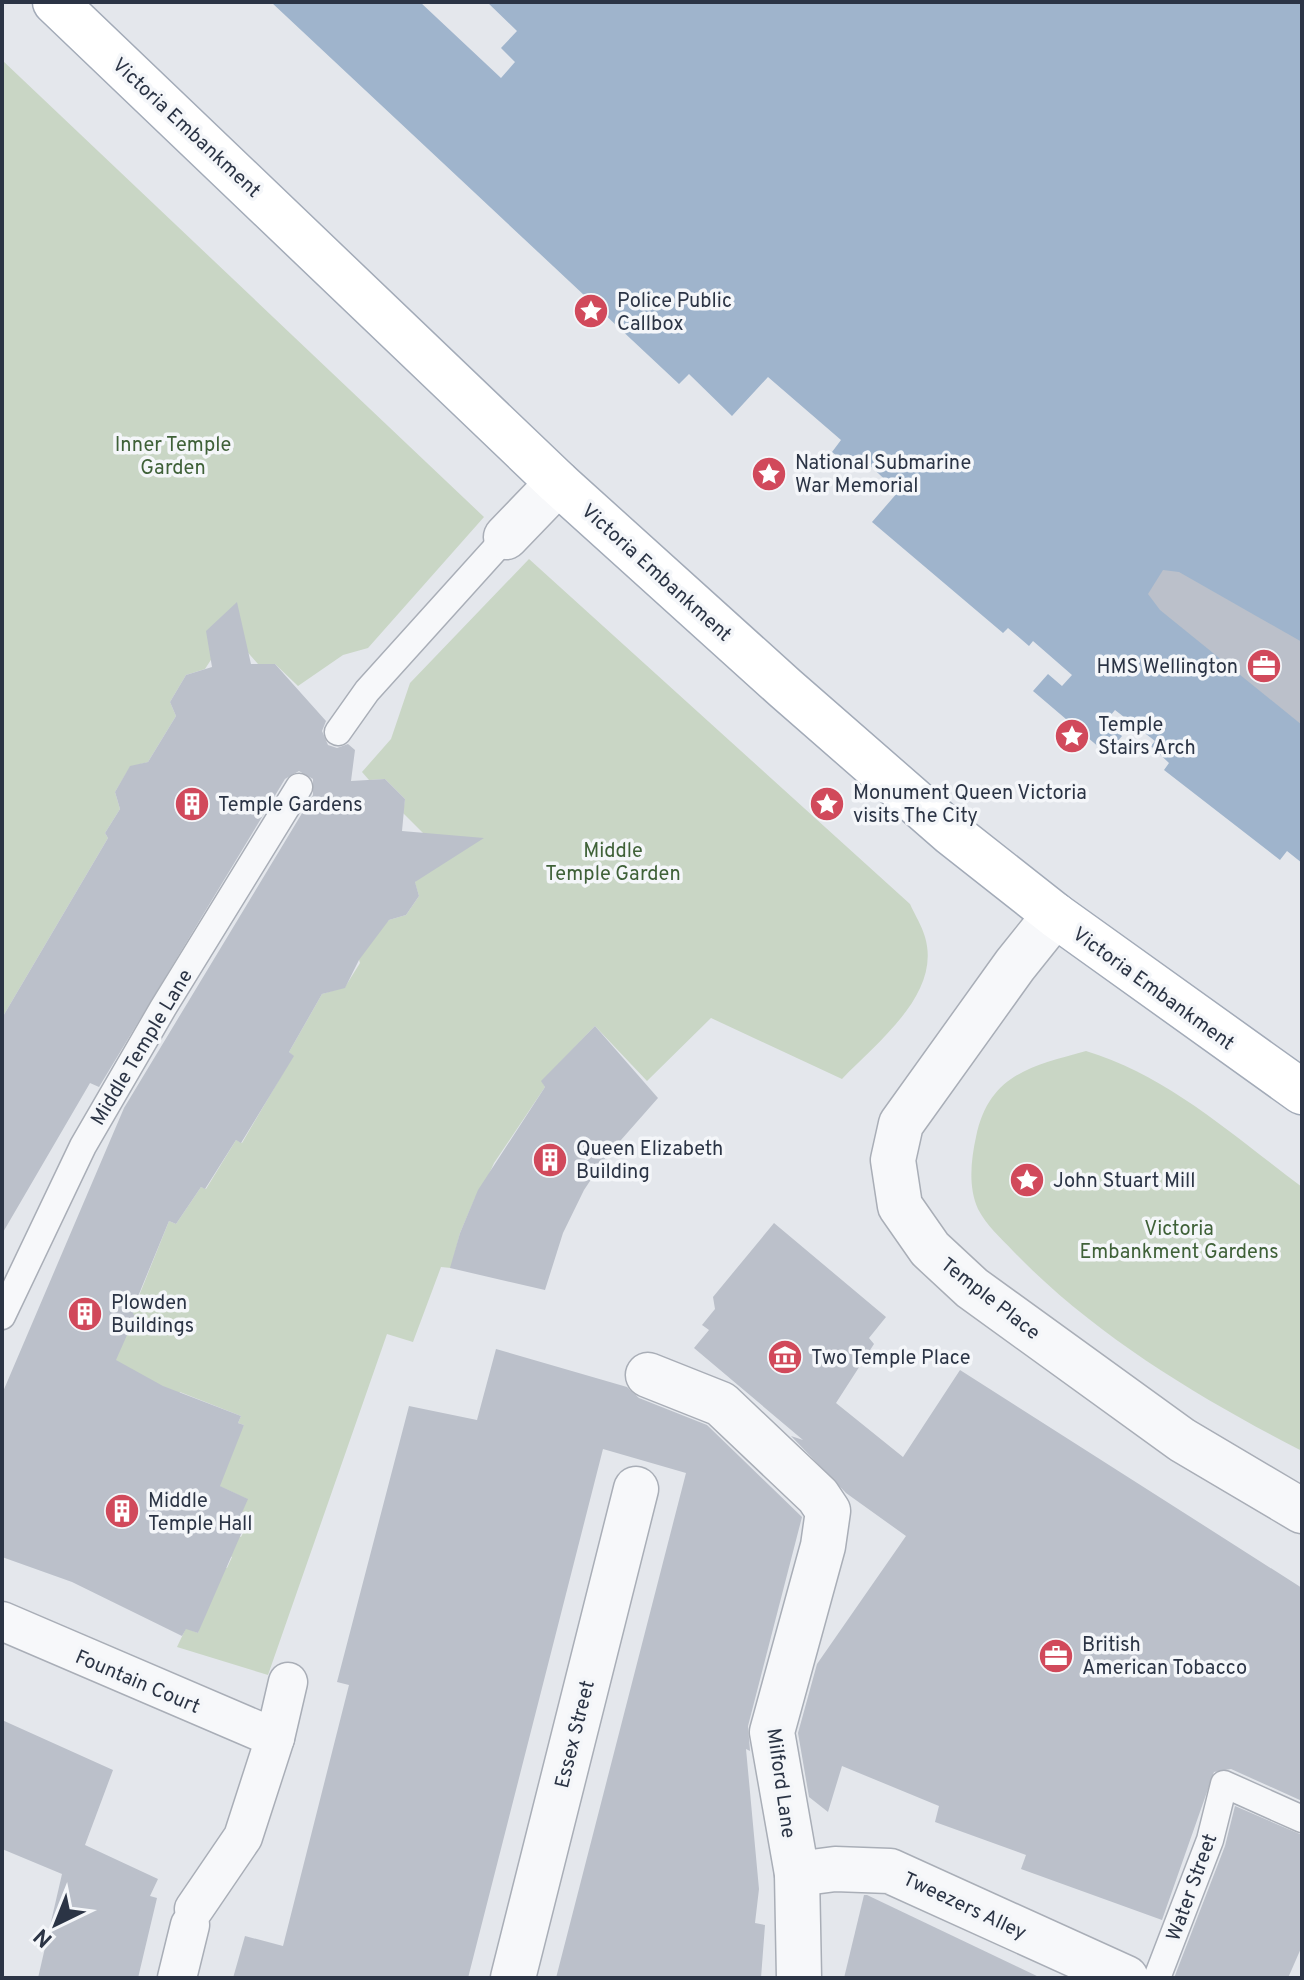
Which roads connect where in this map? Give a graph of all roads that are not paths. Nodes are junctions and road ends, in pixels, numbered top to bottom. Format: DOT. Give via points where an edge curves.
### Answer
graph roads {
  1 [pos="55,2"];
  2 [pos="558,483"];
  3 [pos="506,537"];
  4 [pos="338,732"];
  5 [pos="299,787"];
  6 [pos="1055,915"];
  7 [pos="1302,1092"];
  8 [pos="2,1316"];
  9 [pos="648,1375"];
  10 [pos="636,1489"];
  11 [pos="1302,1511"];
  12 [pos="2,1621"];
  13 [pos="288,1682"];
  14 [pos="275,1738"];
  15 [pos="1302,1819"];
  16 [pos="797,1874"];
  17 [pos="1119,1975"];
  18 [pos="177,1978"];
  19 [pos="513,1978"];
  20 [pos="799,1978"];
  21 [pos="1157,1978"];
  1 -- 2 [label="main road, Victoria Embankment"];
  2 -- 3 [label="street"];
  2 -- 6 [label="main road, Victoria Embankment" via="951,833"];
  3 -- 4 [label="lane" via="367,691"];
  5 -- 8 [label="lane, Middle Temple Lane" via="83,1146"];
  6 -- 7 [label="main road, Victoria Embankment"];
  6 -- 11 [label="street, Temple Place" via="901,1124 893,1160 900,1206 930,1249 972,1288 1182,1440"];
  9 -- 16 [label="street, Milford Lane" via="721,1404 828,1511 838,1552 772,1732"];
  10 -- 19 [label="street, Essex Street"];
  12 -- 14 [label="street, Fountain Court"];
  13 -- 14 [label="street"];
  14 -- 18 [label="street" via="243,1837 192,1917"];
  15 -- 21 [label="lane, Water Street" via="1224,1784 1210,1840"];
  16 -- 17 [label="street, Tweezers Alley" via="890,1871"];
  16 -- 20 [label="street, Milford Lane"];
}
